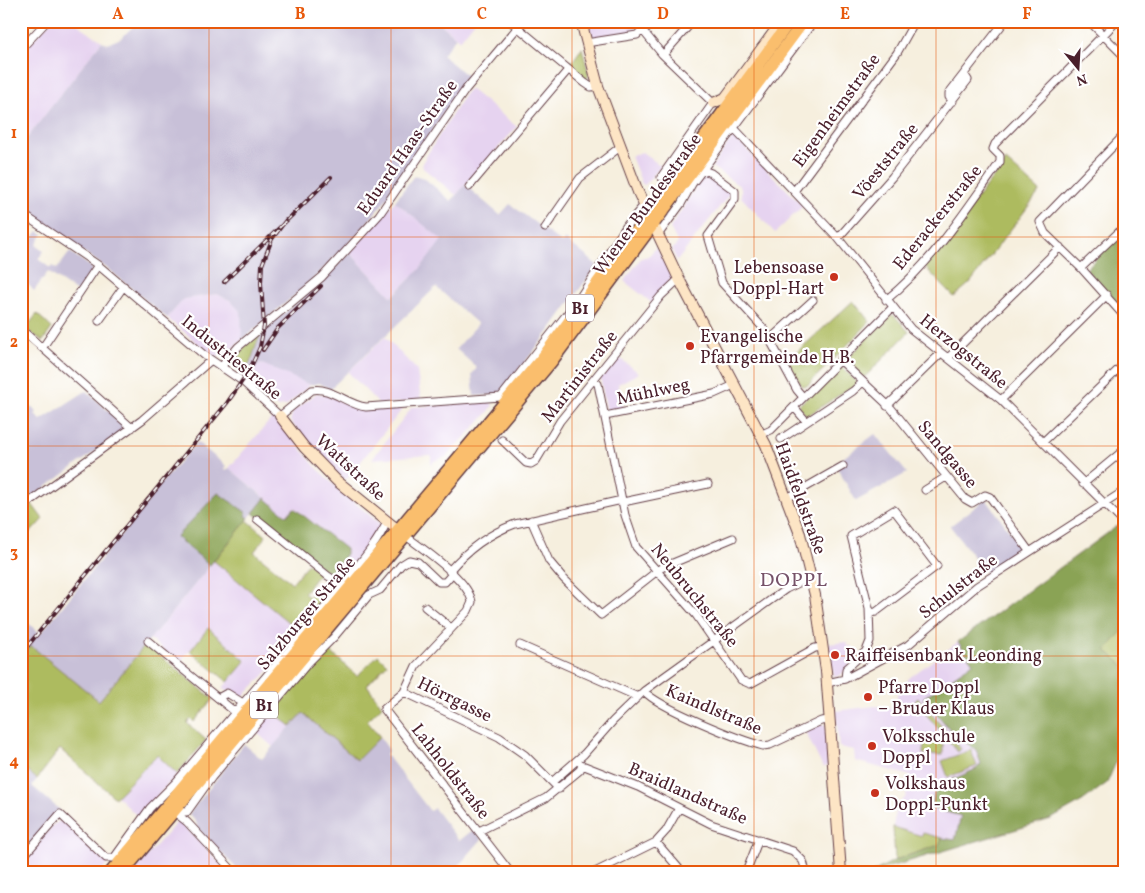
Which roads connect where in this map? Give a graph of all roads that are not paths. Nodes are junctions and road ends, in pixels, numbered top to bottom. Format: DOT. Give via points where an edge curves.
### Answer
graph roads {
  1 [pos="47,21"];
  2 [pos="510,21"];
  3 [pos="523,21"];
  4 [pos="582,21"];
  5 [pos="635,21"];
  6 [pos="693,21"];
  7 [pos="804,21"];
  8 [pos="808,21"];
  9 [pos="814,21"];
  10 [pos="915,21"];
  11 [pos="1005,21"];
  12 [pos="1089,21"];
  13 [pos="1117,21"];
  14 [pos="784,22"];
  15 [pos="518,28"];
  16 [pos="642,30"];
  17 [pos="1103,35"];
  18 [pos="586,43"];
  19 [pos="783,49"];
  20 [pos="21,50"];
  21 [pos="664,55"];
  22 [pos="1124,56"];
  23 [pos="568,70"];
  24 [pos="598,86"];
  25 [pos="713,103"];
  26 [pos="734,128"];
  27 [pos="1124,135"];
  28 [pos="620,147"];
  29 [pos="702,170"];
  30 [pos="661,177"];
  31 [pos="469,187"];
  32 [pos="795,190"];
  33 [pos="21,213"];
  34 [pos="651,220"];
  35 [pos="1124,226"];
  36 [pos="545,228"];
  37 [pos="838,238"];
  38 [pos="1060,247"];
  39 [pos="615,260"];
  40 [pos="98,265"];
  41 [pos="601,265"];
  42 [pos="1081,268"];
  43 [pos="679,280"];
  44 [pos="124,286"];
  45 [pos="1107,295"];
  46 [pos="813,300"];
  47 [pos="886,300"];
  48 [pos="892,308"];
  49 [pos="1124,316"];
  50 [pos="98,321"];
  51 [pos="21,329"];
  52 [pos="769,340"];
  53 [pos="43,347"];
  54 [pos="941,353"];
  55 [pos="948,358"];
  56 [pos="211,360"];
  57 [pos="840,360"];
  58 [pos="1124,364"];
  59 [pos="222,367"];
  60 [pos="594,380"];
  61 [pos="863,382"];
  62 [pos="734,384"];
  63 [pos="803,397"];
  64 [pos="1001,400"];
  65 [pos="508,401"];
  66 [pos="888,406"];
  67 [pos="794,407"];
  68 [pos="280,416"];
  69 [pos="605,416"];
  70 [pos="806,420"];
  71 [pos="132,428"];
  72 [pos="760,435"];
  73 [pos="781,439"];
  74 [pos="502,440"];
  75 [pos="1043,442"];
  76 [pos="1124,450"];
  77 [pos="843,466"];
  78 [pos="946,477"];
  79 [pos="708,484"];
  80 [pos="1083,484"];
  81 [pos="925,490"];
  82 [pos="1124,491"];
  83 [pos="787,498"];
  84 [pos="622,501"];
  85 [pos="1103,505"];
  86 [pos="21,508"];
  87 [pos="257,519"];
  88 [pos="531,520"];
  89 [pos="387,522"];
  90 [pos="1124,523"];
  91 [pos="402,533"];
  92 [pos="734,538"];
  93 [pos="1029,551"];
  94 [pos="657,571"];
  95 [pos="451,573"];
  96 [pos="811,577"];
  97 [pos="342,584"];
  98 [pos="425,607"];
  99 [pos="870,613"];
  100 [pos="451,628"];
  101 [pos="715,640"];
  102 [pos="148,641"];
  103 [pos="520,645"];
  104 [pos="823,647"];
  105 [pos="845,678"];
  106 [pos="827,683"];
  107 [pos="644,691"];
  108 [pos="404,692"];
  109 [pos="638,697"];
  110 [pos="218,698"];
  111 [pos="243,703"];
  112 [pos="236,712"];
  113 [pos="830,720"];
  114 [pos="580,762"];
  115 [pos="552,782"];
  116 [pos="559,789"];
  117 [pos="166,805"];
  118 [pos="679,808"];
  119 [pos="479,831"];
  120 [pos="759,839"];
  121 [pos="656,842"];
  122 [pos="21,859"];
  123 [pos="111,872"];
  124 [pos="123,872"];
  125 [pos="234,872"];
  126 [pos="510,872"];
  127 [pos="595,872"];
  128 [pos="682,872"];
  129 [pos="746,872"];
  130 [pos="806,872"];
  131 [pos="841,872"];
  1 -- 20 [label="street"];
  2 -- 15 [label="street"];
  3 -- 15 [label="street, Eduard Haas-Straße"];
  4 -- 18 [label="street, Haidfeldstraße"];
  5 -- 16 [label="street"];
  6 -- 21 [label="street"];
  7 -- 19 [label="main road, Wiener Bundesstraße / B1"];
  8 -- 19 [label="main road"];
  9 -- 26 [label="street, Wiener Bundesstraße"];
  10 -- 32 [label="street, Eigenheimstraße" via="897,53"];
  11 -- 37 [label="street, Vöeststraße" via="948,95 953,101"];
  12 -- 17 [label="street"];
  13 -- 17 [label="street, Ederackerstraße"];
  14 -- 25 [label="street, Wiener Bundesstraße" via="725,98"];
  14 -- 34 [label="main road, Wiener Bundesstraße / B1"];
  15 -- 23 [label="street"];
  15 -- 59 [label="street, Eduard Haas-Straße" via="466,89 379,215 322,277 238,347"];
  16 -- 18 [label="street" via="637,35"];
  16 -- 21 [label="street"];
  17 -- 22 [label="street"];
  17 -- 47 [label="street, Ederackerstraße" via="995,144 993,149 1000,156 1000,162 930,255"];
  18 -- 24 [label="street, Haidfeldstraße"];
  19 -- 34 [label="main road, Wiener Bundesstraße / B1"];
  21 -- 25 [label="street"];
  23 -- 24 [label="street" via="588,85"];
  23 -- 31 [label="street"];
  24 -- 28 [label="street, Haidfeldstraße"];
  25 -- 30 [label="street, Wiener Bundesstraße"];
  26 -- 29 [label="street, Wiener Bundesstraße"];
  26 -- 32 [label="street, Herzogstraße"];
  27 -- 38 [label="street" via="1042,218 1041,228"];
  28 -- 34 [label="street, Haidfeldstraße"];
  28 -- 36 [label="street" via="580,178"];
  29 -- 34 [label="street, Wiener Bundesstraße" via="681,204"];
  29 -- 52 [label="street" via="736,191 735,199 710,232 709,240 722,283 764,329"];
  32 -- 37 [label="street, Herzogstraße"];
  33 -- 40 [label="street, Industriestraße"];
  34 -- 39 [label="main road, Wiener Bundesstraße / B1"];
  34 -- 41 [label="street, Wiener Bundesstraße" via="632,218"];
  34 -- 43 [label="street, Haidfeldstraße"];
  34 -- 65 [label="main road, Wiener Bundesstraße / B1"];
  35 -- 42 [label="street"];
  37 -- 47 [label="street, Herzogstraße"];
  38 -- 42 [label="street"];
  38 -- 55 [label="street"];
  39 -- 41 [label="street, Wiener Bundesstraße"];
  39 -- 65 [label="main road, Wiener Bundesstraße / B1"];
  40 -- 44 [label="street, Industriestraße"];
  40 -- 53 [label="street"];
  41 -- 65 [label="street, Wiener Bundesstraße"];
  42 -- 45 [label="street"];
  43 -- 60 [label="street, Martinistraße" via="669,287"];
  43 -- 62 [label="street, Haidfeldstraße"];
  44 -- 50 [label="street"];
  44 -- 56 [label="street, Industriestraße"];
  45 -- 49 [label="street"];
  45 -- 64 [label="street"];
  46 -- 52 [label="street"];
  47 -- 48 [label="street, Herzogstraße"];
  48 -- 54 [label="street, Herzogstraße" via="911,329"];
  48 -- 57 [label="street"];
  51 -- 53 [label="street"];
  52 -- 63 [label="street"];
  53 -- 71 [label="street"];
  54 -- 55 [label="street, Herzogstraße"];
  54 -- 66 [label="street"];
  55 -- 64 [label="street, Herzogstraße"];
  56 -- 59 [label="street, Industriestraße"];
  56 -- 71 [label="street"];
  57 -- 61 [label="street, Sandgasse"];
  57 -- 63 [label="street"];
  58 -- 75 [label="street"];
  59 -- 68 [label="street, Industriestraße"];
  60 -- 69 [label="street, Neubruchstraße" via="598,384"];
  60 -- 74 [label="street, Martinistraße" via="560,421 534,463 526,463"];
  61 -- 66 [label="street, Sandgasse"];
  61 -- 70 [label="street"];
  62 -- 69 [label="street, Mühlweg" via="714,394"];
  62 -- 72 [label="street, Haidfeldstraße"];
  63 -- 67 [label="street"];
  64 -- 75 [label="street, Herzogstraße"];
  65 -- 68 [label="street, Industriestraße" via="366,407 349,404 318,389 312,390"];
  65 -- 91 [label="main road, Salzburger Straße / B1"];
  66 -- 78 [label="street, Sandgasse"];
  67 -- 70 [label="street"];
  67 -- 72 [label="street" via="771,430"];
  68 -- 89 [label="street, Wattstraße" via="324,468"];
  69 -- 84 [label="street, Neubruchstraße"];
  70 -- 73 [label="street"];
  71 -- 86 [label="street"];
  72 -- 83 [label="street, Haidfeldstraße"];
  75 -- 80 [label="street, Herzogstraße"];
  76 -- 80 [label="street"];
  77 -- 83 [label="street"];
  78 -- 81 [label="street"];
  78 -- 93 [label="street, Sandgasse" via="969,502 985,495 990,497"];
  79 -- 84 [label="street"];
  80 -- 85 [label="street, Herzogstraße"];
  82 -- 85 [label="street, Schulstraße"];
  83 -- 96 [label="street, Haidfeldstraße"];
  84 -- 88 [label="street"];
  84 -- 94 [label="street, Neubruchstraße" via="636,546"];
  85 -- 90 [label="street, Herzogstraße"];
  85 -- 93 [label="street, Schulstraße"];
  87 -- 97 [label="street, Salzburger Straße"];
  88 -- 94 [label="street" via="549,561 599,614 606,612"];
  88 -- 95 [label="street" via="488,536 464,554"];
  89 -- 91 [label="street, Wattstraße"];
  89 -- 97 [label="street, Salzburger Straße" via="380,536"];
  91 -- 95 [label="street"];
  91 -- 117 [label="main road, Salzburger Straße / B1"];
  92 -- 94 [label="street"];
  93 -- 105 [label="street, Schulstraße" via="965,595 908,645"];
  94 -- 101 [label="street, Neubruchstraße"];
  95 -- 100 [label="street, Hörrgasse" via="471,598 468,610"];
  95 -- 117 [label="street, Salzburger Straße" via="445,582 439,582 418,562 409,560 401,565 380,590 369,595 305,667 212,777 187,812"];
  96 -- 101 [label="street" via="786,589"];
  96 -- 104 [label="street, Haidfeldstraße"];
  97 -- 111 [label="street, Salzburger Straße"];
  98 -- 100 [label="street"];
  99 -- 99 [label="street" via="851,536 894,510 936,566 876,612"];
  99 -- 105 [label="street" via="869,645 846,669"];
  100 -- 108 [label="street, Hörrgasse" via="416,666"];
  101 -- 104 [label="street, Neubruchstraße" via="741,680 748,684 815,648"];
  101 -- 107 [label="street"];
  102 -- 110 [label="street"];
  103 -- 109 [label="street, Kaindlstraße"];
  104 -- 106 [label="street, Haidfeldstraße"];
  105 -- 106 [label="street, Schulstraße"];
  106 -- 113 [label="street, Haidfeldstraße"];
  107 -- 109 [label="street"];
  107 -- 113 [label="street, Kaindlstraße" via="674,711 763,746"];
  108 -- 115 [label="street, Hörrgasse" via="499,737"];
  108 -- 119 [label="street, Lahholdstraße" via="384,708"];
  109 -- 114 [label="street"];
  110 -- 111 [label="street" via="227,693"];
  110 -- 112 [label="street"];
  111 -- 112 [label="street, Salzburger Straße"];
  112 -- 117 [label="street, Salzburger Straße" via="176,782"];
  113 -- 131 [label="street, Haidfeldstraße"];
  114 -- 115 [label="street"];
  114 -- 116 [label="street" via="580,770"];
  114 -- 118 [label="street, Braidlandstraße"];
  115 -- 116 [label="street, Hörrgasse"];
  116 -- 119 [label="street"];
  117 -- 122 [label="street, Salzburger Straße" via="134,829 114,858 106,858 60,814"];
  117 -- 123 [label="main road, Salzburger Straße / B1"];
  117 -- 124 [label="main road, Salzburger Straße / B1"];
  117 -- 125 [label="street" via="187,822"];
  118 -- 120 [label="street, Braidlandstraße" via="711,824"];
  118 -- 121 [label="street"];
  119 -- 126 [label="street, Lahholdstraße"];
  120 -- 129 [label="street"];
  120 -- 130 [label="street, Braidlandstraße" via="793,852 803,861"];
  121 -- 127 [label="street"];
  121 -- 128 [label="street"];
}
